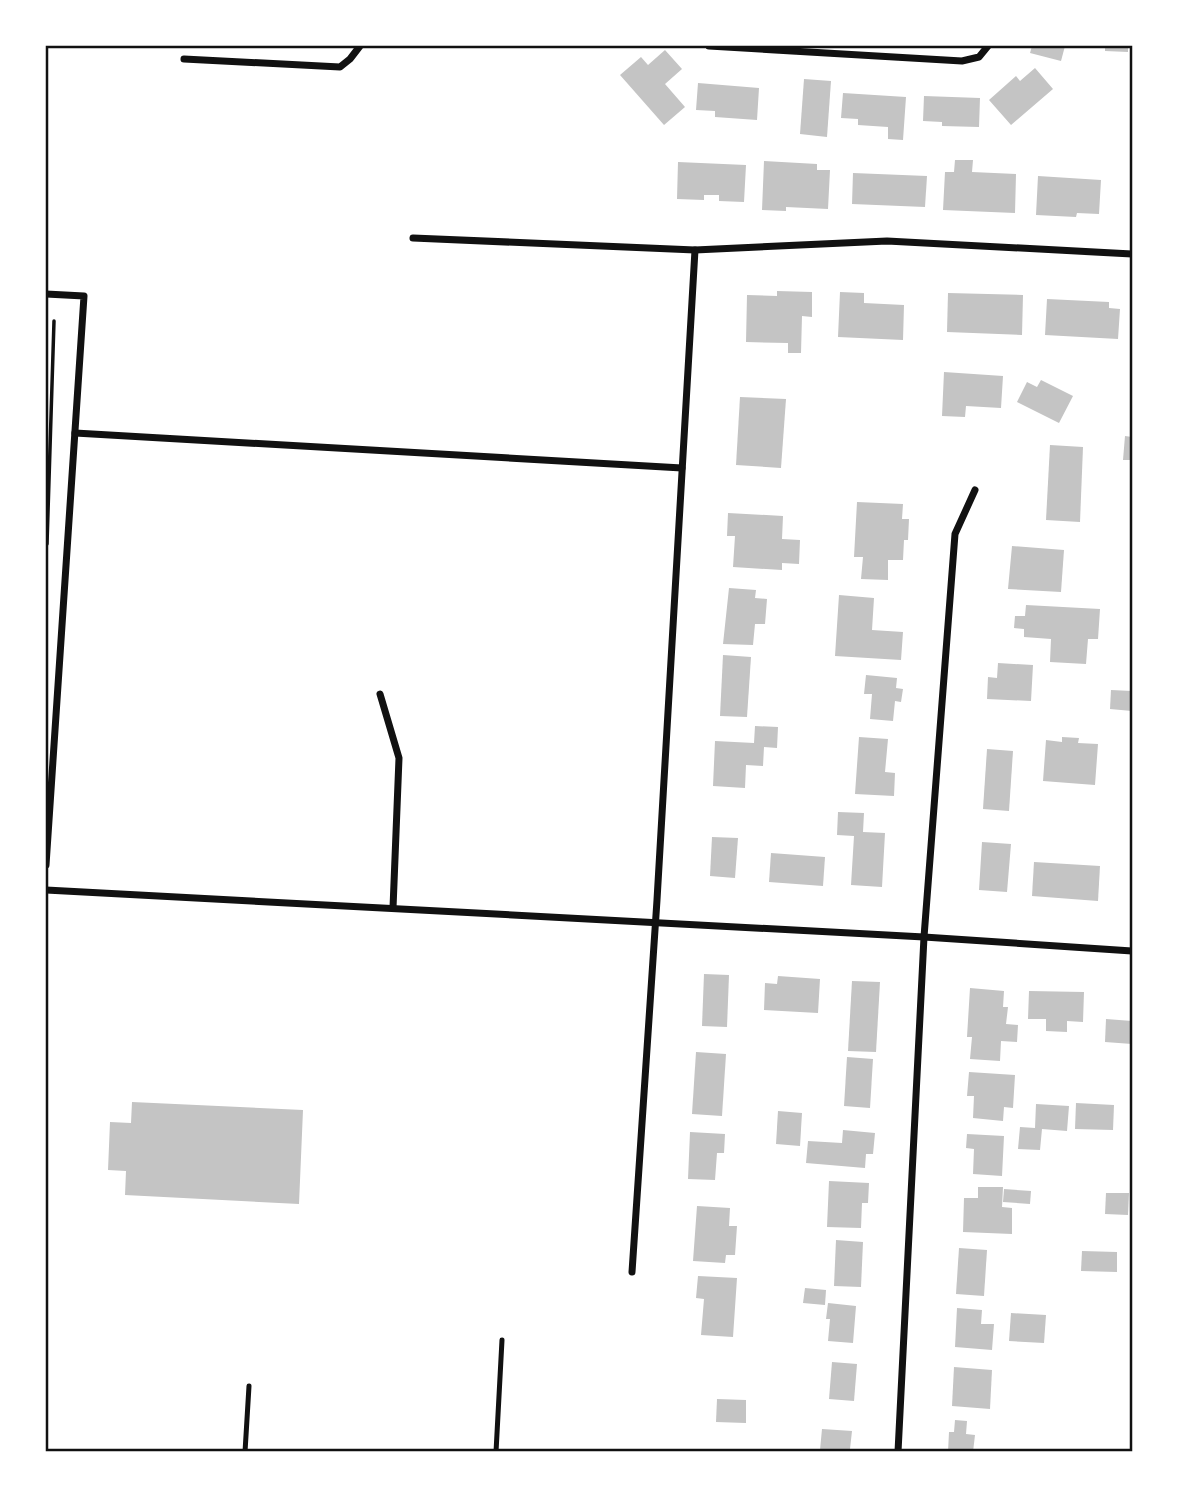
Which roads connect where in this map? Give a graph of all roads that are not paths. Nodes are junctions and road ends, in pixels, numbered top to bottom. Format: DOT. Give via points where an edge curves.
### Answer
graph roads {
  1 [pos="360,46"];
  2 [pos="709,46"];
  3 [pos="988,46"];
  4 [pos="184,59"];
  5 [pos="413,238"];
  6 [pos="695,250"];
  7 [pos="1132,254"];
  8 [pos="46,294"];
  9 [pos="75,433"];
  10 [pos="682,468"];
  11 [pos="975,490"];
  12 [pos="380,694"];
  13 [pos="46,865"];
  14 [pos="46,890"];
  15 [pos="393,908"];
  16 [pos="656,923"];
  17 [pos="924,937"];
  18 [pos="1132,951"];
  19 [pos="632,1272"];
  20 [pos="502,1340"];
  21 [pos="249,1386"];
  22 [pos="245,1451"];
  23 [pos="496,1451"];
  24 [pos="898,1451"];
  1 -- 4 [label="street" via="340,67"];
  2 -- 3 [label="street" via="962,61 979,57"];
  5 -- 6 [label="street"];
  6 -- 7 [label="street" via="887,241"];
  6 -- 10 [label="street"];
  8 -- 9 [label="street" via="84,296"];
  9 -- 10 [label="street"];
  9 -- 13 [label="street"];
  10 -- 16 [label="street"];
  11 -- 17 [label="street" via="955,534"];
  12 -- 15 [label="street" via="399,758"];
  14 -- 15 [label="street"];
  15 -- 16 [label="street"];
  16 -- 17 [label="street"];
  16 -- 19 [label="street"];
  17 -- 18 [label="street"];
  17 -- 24 [label="street"];
  20 -- 23 [label="lane"];
  21 -- 22 [label="lane"];
}
